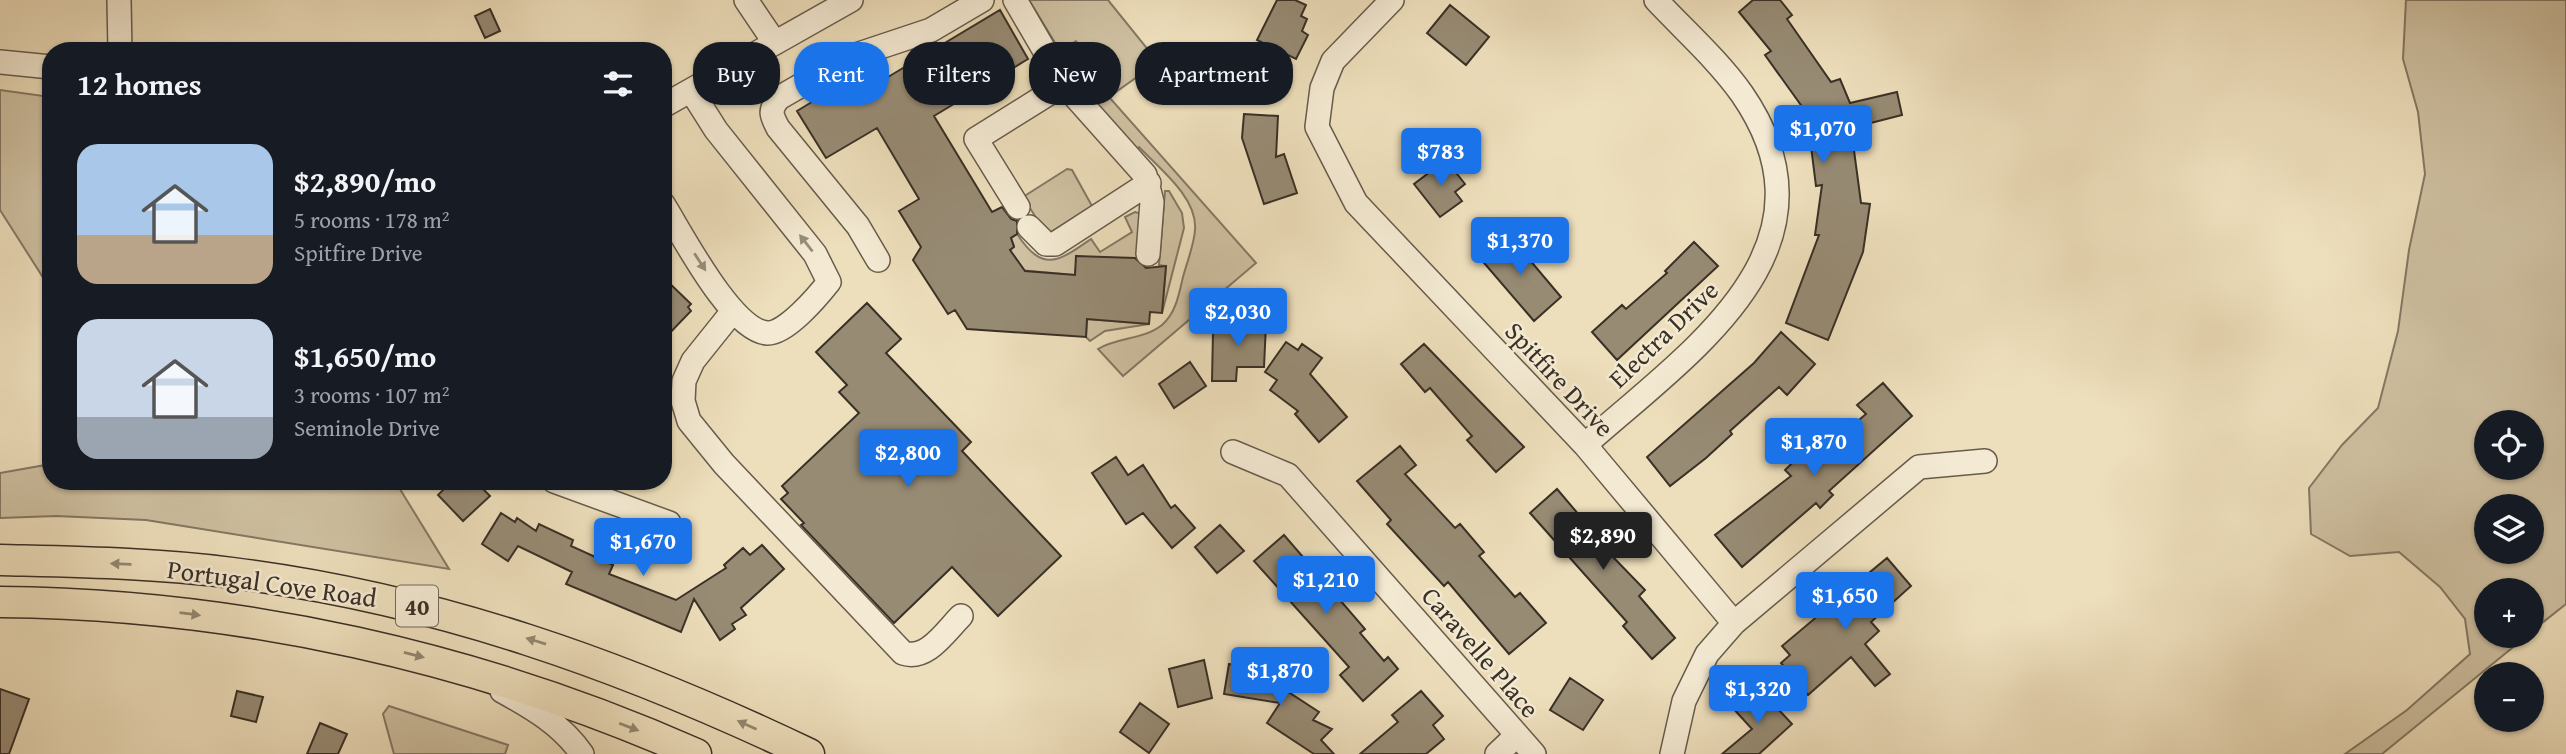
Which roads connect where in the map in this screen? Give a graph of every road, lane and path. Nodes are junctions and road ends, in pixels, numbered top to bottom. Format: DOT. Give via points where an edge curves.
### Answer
graph roads {
  1 [pos="119,0"];
  2 [pos="746,0"];
  3 [pos="850,0"];
  4 [pos="982,0"];
  5 [pos="1015,0"];
  6 [pos="1392,0"];
  7 [pos="1656,0"];
  8 [pos="120,42"];
  9 [pos="774,42"];
  10 [pos="777,42"];
  11 [pos="1040,42"];
  12 [pos="0,62"];
  13 [pos="42,66"];
  14 [pos="692,92"];
  15 [pos="672,102"];
  16 [pos="1030,105"];
  17 [pos="1083,105"];
  18 [pos="1149,183"];
  19 [pos="672,218"];
  20 [pos="1148,254"];
  21 [pos="878,260"];
  22 [pos="733,311"];
  23 [pos="1585,445"];
  24 [pos="1233,452"];
  25 [pos="1985,461"];
  26 [pos="579,490"];
  27 [pos="670,523"];
  28 [pos="0,560"];
  29 [pos="0,602"];
  30 [pos="961,616"];
  31 [pos="1734,623"];
  32 [pos="456,667"];
  33 [pos="1517,735"];
  34 [pos="582,754"];
  35 [pos="696,754"];
  36 [pos="809,754"];
  37 [pos="1497,754"];
  38 [pos="1534,754"];
  39 [pos="1672,754"];
  1 -- 8 [label="street"];
  2 -- 9 [label="street"];
  3 -- 10 [label="street"];
  4 -- 21 [label="street" via="931,30 850,57 771,107 778,128 858,226"];
  5 -- 11 [label="street"];
  6 -- 23 [label="street, Spitfire Drive" via="1333,61 1322,89 1317,127 1356,203"];
  7 -- 23 [label="street, Electra Drive" via="1741,93 1764,135 1777,174 1776,208 1770,242 1738,302 1716,329"];
  12 -- 13 [label="street"];
  14 -- 15 [label="street"];
  22 -- 14 [label="street, one-way" via="758,330 776,331 788,325 829,282 815,254 716,130"];
  16 -- 18 [label="street" via="976,139 1046,244 1055,244"];
  17 -- 18 [label="street"];
  18 -- 20 [label="street"];
  19 -- 22 [label="street, one-way"];
  22 -- 30 [label="street" via="693,361 684,381 689,421 902,653 922,654"];
  23 -- 31 [label="street, Spitfire Drive"];
  24 -- 33 [label="street, Caravelle Place" via="1288,475"];
  25 -- 31 [label="street" via="1919,467"];
  26 -- 27 [label="street"];
  36 -- 28 [label="main road, Portugal Cove Road / 40, one-way" via="553,646 406,604 232,572"];
  29 -- 32 [label="main road, Portugal Cove Road / 40, one-way" via="146,608 240,620 313,632"];
  31 -- 39 [label="street" via="1707,654 1684,701"];
  32 -- 34 [label="street" via="535,709 571,738"];
  32 -- 35 [label="main road, Portugal Cove Road / 40, one-way" via="546,695"];
  33 -- 37 [label="street"];
  33 -- 38 [label="street, Caravelle Place"];
}
